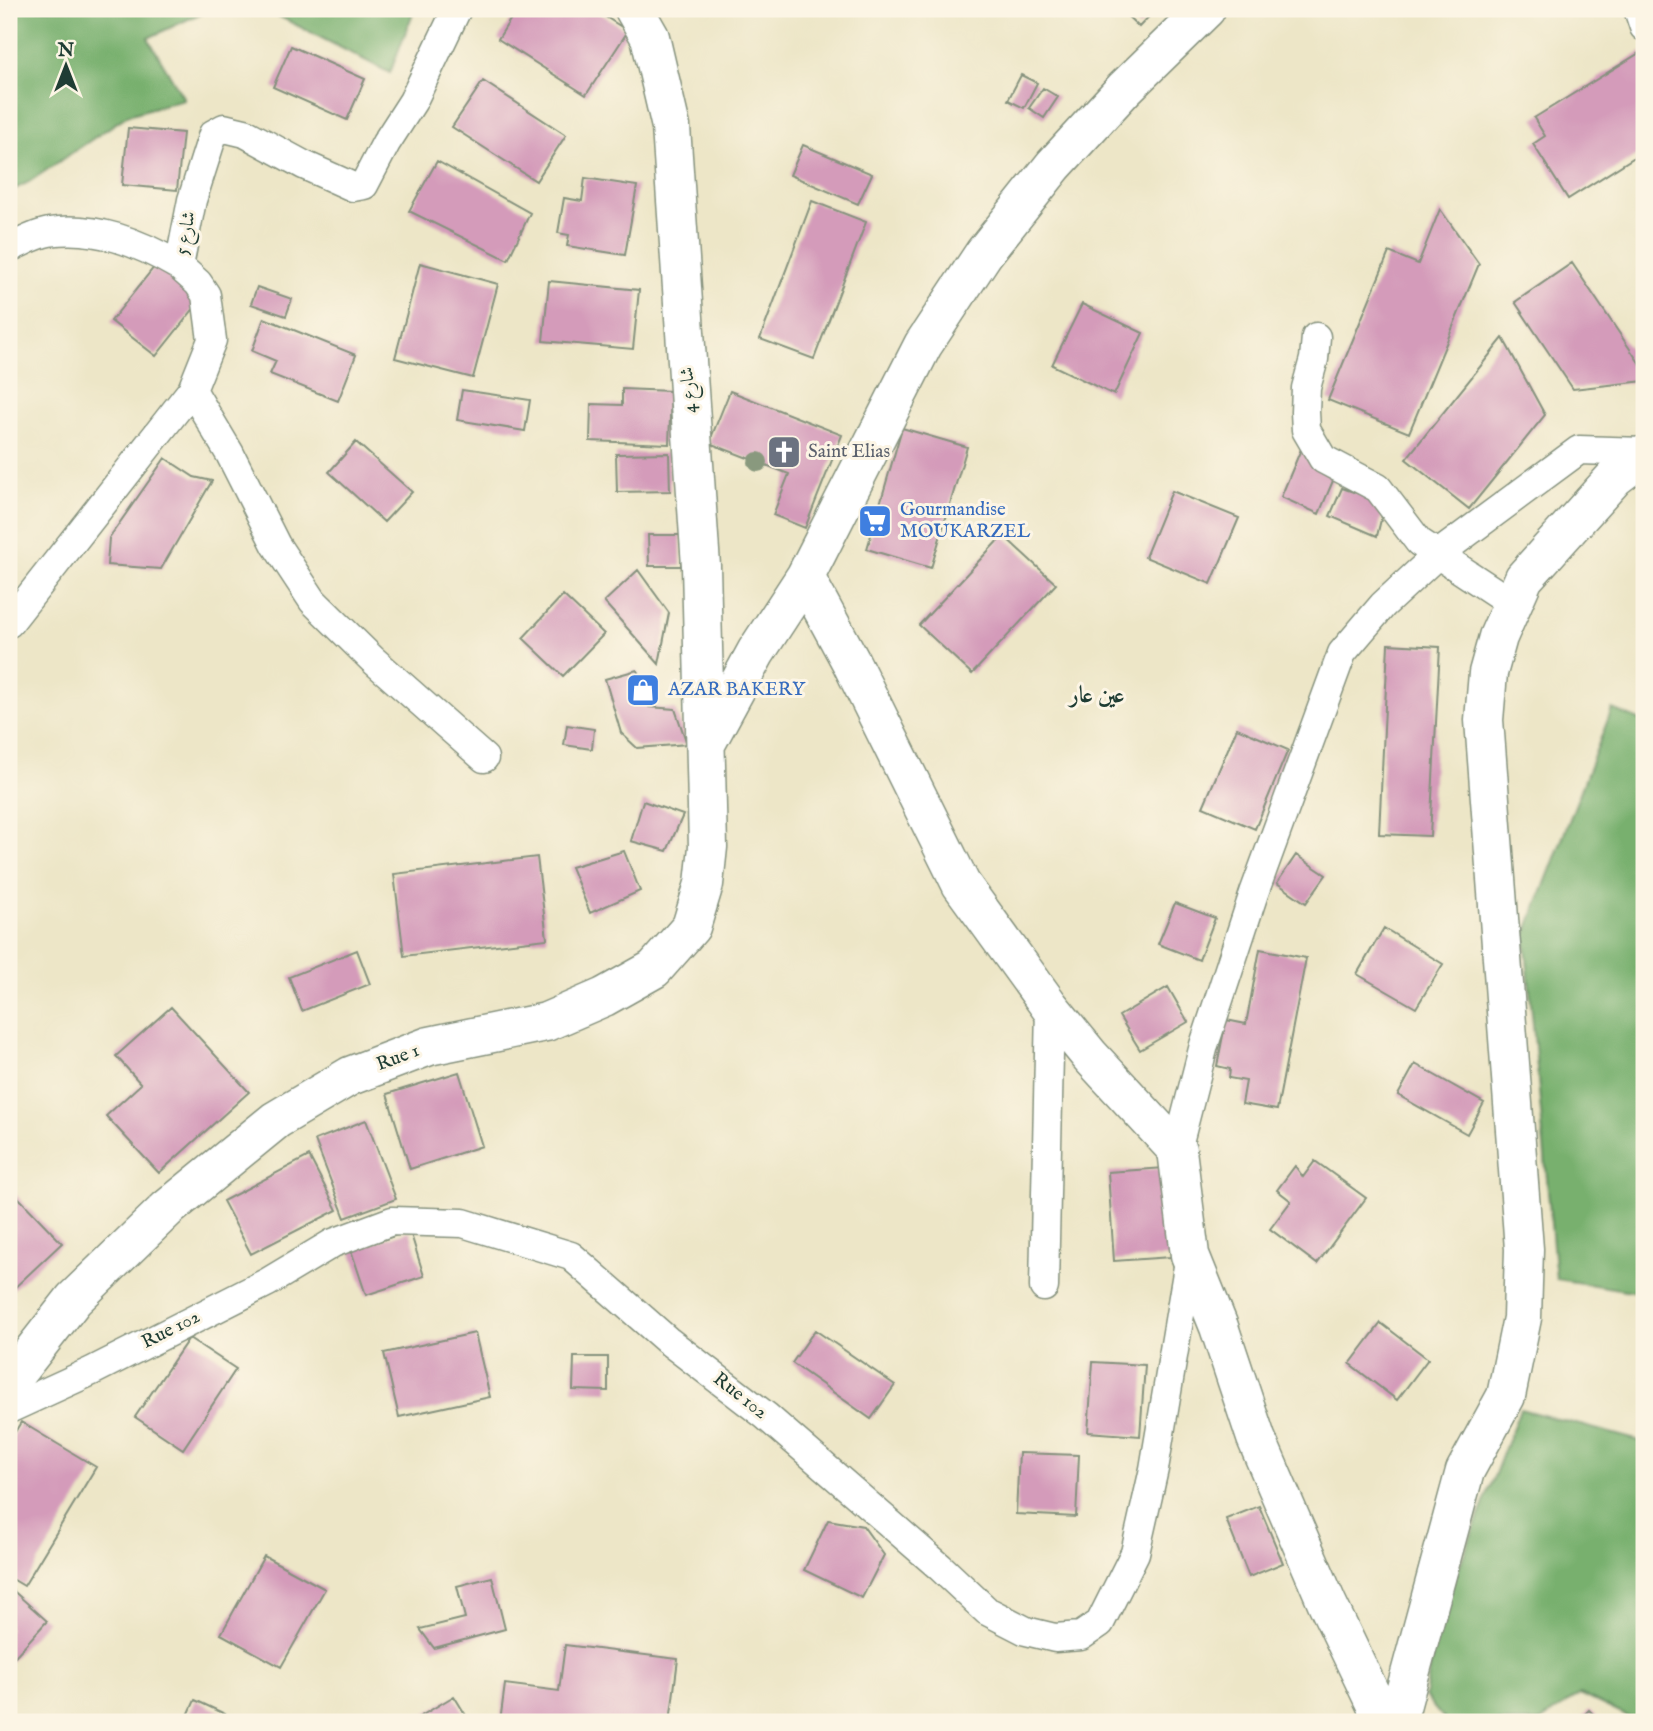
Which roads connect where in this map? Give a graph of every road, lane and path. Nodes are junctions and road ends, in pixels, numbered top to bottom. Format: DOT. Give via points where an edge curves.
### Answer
graph roads {
  1 [pos="457,9"];
  2 [pos="1206,9"];
  3 [pos="1638,9"];
  4 [pos="644,18"];
  5 [pos="1644,27"];
  6 [pos="9,248"];
  7 [pos="179,266"];
  8 [pos="1316,337"];
  9 [pos="192,390"];
  10 [pos="1644,454"];
  11 [pos="1437,555"];
  12 [pos="805,577"];
  13 [pos="1513,604"];
  14 [pos="9,623"];
  15 [pos="706,744"];
  16 [pos="484,758"];
  17 [pos="1050,1007"];
  18 [pos="1177,1150"];
  19 [pos="1190,1255"];
  20 [pos="1044,1287"];
  21 [pos="9,1382"];
  22 [pos="9,1409"];
  23 [pos="1384,1722"];
  24 [pos="1397,1722"];
  1 -- 7 [label="street, شارع 5" via="413,101 364,185 353,187 245,133 225,128 213,134 192,200"];
  2 -- 12 [label="street" via="1062,156 984,253 923,345"];
  3 -- 5 [label="street"];
  4 -- 15 [label="street, شارع 4" via="671,127 701,566"];
  6 -- 7 [label="street" via="47,232 76,230 113,236"];
  7 -- 9 [label="street, شارع 5" via="206,295 212,340"];
  8 -- 11 [label="street" via="1306,387 1306,430 1323,459 1378,488 1419,542"];
  9 -- 14 [label="street, شارع 5"];
  9 -- 16 [label="street" via="276,545 313,601"];
  10 -- 11 [label="street" via="1579,450"];
  10 -- 13 [label="street" via="1615,477 1524,578"];
  11 -- 13 [label="street"];
  11 -- 18 [label="street" via="1383,605 1342,653 1254,892 1204,1045"];
  12 -- 15 [label="street" via="756,652"];
  12 -- 17 [label="street" via="961,884"];
  13 -- 24 [label="street" via="1488,673 1484,720 1524,1249 1521,1318 1506,1396 1465,1471"];
  15 -- 21 [label="street, Rue 1" via="704,884 691,927 654,969 546,1022 429,1046 350,1076 276,1120 167,1209 74,1299"];
  17 -- 18 [label="street"];
  17 -- 20 [label="street"];
  18 -- 19 [label="street"];
  19 -- 22 [label="street, Rue 102" via="1135,1553 1100,1623 1081,1636 1055,1638 1026,1631 986,1611 766,1416 667,1340 572,1256 463,1223 392,1221 333,1243 268,1282"];
  19 -- 23 [label="street" via="1256,1438"];
}
